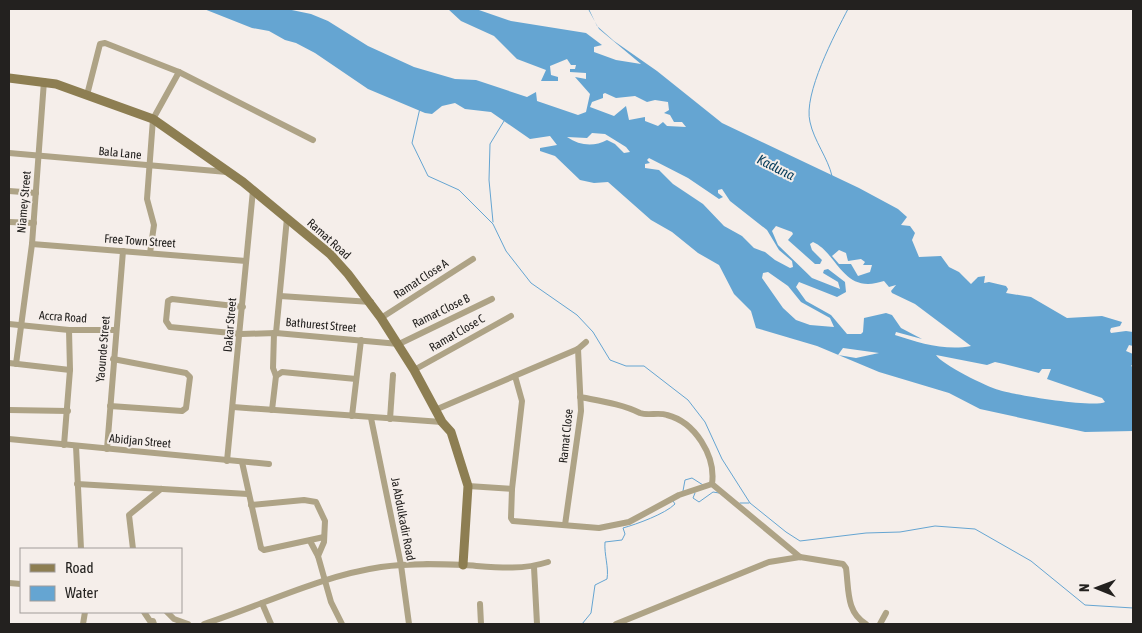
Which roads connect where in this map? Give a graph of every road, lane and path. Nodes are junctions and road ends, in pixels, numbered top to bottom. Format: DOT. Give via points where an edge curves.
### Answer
graph roads {
  1 [pos="179,72"];
  2 [pos="9,78"];
  3 [pos="44,81"];
  4 [pos="87,95"];
  5 [pos="153,119"];
  6 [pos="313,140"];
  7 [pos="9,153"];
  8 [pos="39,157"];
  9 [pos="150,167"];
  10 [pos="229,172"];
  11 [pos="253,190"];
  12 [pos="9,191"];
  13 [pos="36,193"];
  14 [pos="287,218"];
  15 [pos="9,222"];
  16 [pos="34,223"];
  17 [pos="32,244"];
  18 [pos="123,251"];
  19 [pos="150,253"];
  20 [pos="473,259"];
  21 [pos="246,261"];
  22 [pos="280,296"];
  23 [pos="492,299"];
  24 [pos="370,302"];
  25 [pos="243,307"];
  26 [pos="512,316"];
  27 [pos="382,318"];
  28 [pos="9,324"];
  29 [pos="21,325"];
  30 [pos="69,330"];
  31 [pos="115,330"];
  32 [pos="275,333"];
  33 [pos="240,334"];
  34 [pos="361,340"];
  35 [pos="586,342"];
  36 [pos="399,344"];
  37 [pos="578,349"];
  38 [pos="113,359"];
  39 [pos="12,364"];
  40 [pos="70,370"];
  41 [pos="414,370"];
  42 [pos="393,375"];
  43 [pos="276,376"];
  44 [pos="515,376"];
  45 [pos="356,379"];
  46 [pos="580,397"];
  47 [pos="110,406"];
  48 [pos="233,407"];
  49 [pos="9,410"];
  50 [pos="68,410"];
  51 [pos="272,410"];
  52 [pos="435,410"];
  53 [pos="352,416"];
  54 [pos="371,418"];
  55 [pos="390,419"];
  56 [pos="442,422"];
  57 [pos="9,439"];
  58 [pos="64,445"];
  59 [pos="76,446"];
  60 [pos="107,449"];
  61 [pos="227,461"];
  62 [pos="242,462"];
  63 [pos="269,464"];
  64 [pos="77,484"];
  65 [pos="712,484"];
  66 [pos="468,486"];
  67 [pos="160,489"];
  68 [pos="512,489"];
  69 [pos="248,494"];
  70 [pos="251,505"];
  71 [pos="565,525"];
  72 [pos="324,537"];
  73 [pos="310,541"];
  74 [pos="81,548"];
  75 [pos="132,548"];
  76 [pos="318,556"];
  77 [pos="800,557"];
  78 [pos="548,562"];
  79 [pos="401,565"];
  80 [pos="463,565"];
  81 [pos="534,566"];
  82 [pos="325,580"];
  83 [pos="262,603"];
  84 [pos="480,604"];
  85 [pos="145,613"];
  86 [pos="168,613"];
  87 [pos="886,613"];
  88 [pos="154,624"];
  89 [pos="188,624"];
  90 [pos="204,624"];
  91 [pos="271,624"];
  92 [pos="342,624"];
  93 [pos="409,624"];
  94 [pos="481,624"];
  95 [pos="537,624"];
  96 [pos="616,624"];
  97 [pos="866,624"];
  98 [pos="880,624"];
  1 -- 4 [label="street" via="102,43"];
  1 -- 5 [label="street"];
  1 -- 6 [label="street"];
  2 -- 3 [label="street, Ramat Road"];
  3 -- 4 [label="street, Ramat Road"];
  3 -- 8 [label="street, Niamey Street"];
  4 -- 5 [label="street, Ramat Road"];
  5 -- 9 [label="street"];
  5 -- 10 [label="street, Ramat Road"];
  7 -- 8 [label="street, Bala Lane"];
  8 -- 9 [label="street, Bala Lane"];
  8 -- 13 [label="street, Niamey Street"];
  9 -- 10 [label="street, Bala Lane"];
  9 -- 19 [label="street" via="147,200 154,225"];
  10 -- 11 [label="street, Ramat Road"];
  11 -- 14 [label="street, Ramat Road"];
  11 -- 21 [label="street, Dakar Street"];
  12 -- 13 [label="street"];
  13 -- 16 [label="street, Niamey Street"];
  14 -- 22 [label="street"];
  14 -- 24 [label="street, Ramat Road" via="330,254"];
  15 -- 16 [label="street"];
  16 -- 17 [label="street, Niamey Street"];
  17 -- 18 [label="street, Free Town Street"];
  17 -- 29 [label="street, Niamey Street"];
  18 -- 19 [label="street, Free Town Street"];
  18 -- 31 [label="street, Yaounde Street"];
  19 -- 21 [label="street, Free Town Street"];
  20 -- 27 [label="street, Ramat Close A"];
  21 -- 25 [label="street, Dakar Street"];
  22 -- 24 [label="street"];
  22 -- 32 [label="street"];
  23 -- 36 [label="street, Ramat Close B"];
  24 -- 27 [label="street, Ramat Road"];
  25 -- 33 [label="street, Dakar Street"];
  25 -- 33 [label="street, Bathurest Street" via="168,301 166,321 170,327"];
  26 -- 41 [label="street, Ramat Close C"];
  27 -- 36 [label="street, Ramat Road"];
  28 -- 29 [label="street, Accra Road"];
  29 -- 30 [label="street, Accra Road"];
  29 -- 39 [label="street, Niamey Street"];
  30 -- 31 [label="street, Accra Road"];
  30 -- 40 [label="street"];
  31 -- 38 [label="street, Yaounde Street"];
  32 -- 33 [label="street, Bathurest Street"];
  32 -- 34 [label="street, Bathurest Street"];
  32 -- 43 [label="street" via="273,368"];
  33 -- 48 [label="street, Dakar Street"];
  34 -- 36 [label="street, Bathurest Street"];
  34 -- 45 [label="street"];
  35 -- 37 [label="street"];
  36 -- 41 [label="street, Ramat Road"];
  37 -- 44 [label="street"];
  37 -- 46 [label="street, Ramat Close"];
  38 -- 47 [label="street, Yaounde Street"];
  38 -- 47 [label="street" via="189,375 186,408 182,411"];
  39 -- 40 [label="street"];
  40 -- 50 [label="street"];
  41 -- 52 [label="street, Ramat Road"];
  42 -- 55 [label="street"];
  43 -- 45 [label="street" via="282,372"];
  43 -- 51 [label="street"];
  44 -- 52 [label="street"];
  44 -- 68 [label="street" via="522,401"];
  45 -- 53 [label="street"];
  46 -- 65 [label="street" via="626,407 642,414 665,414 679,419 691,428 707,451 714,474"];
  46 -- 71 [label="street, Ramat Close" via="581,411"];
  47 -- 60 [label="street, Yaounde Street"];
  48 -- 51 [label="street"];
  48 -- 61 [label="street, Dakar Street"];
  49 -- 50 [label="street"];
  50 -- 58 [label="street"];
  51 -- 53 [label="street"];
  52 -- 56 [label="street, Ramat Road"];
  53 -- 54 [label="street"];
  54 -- 55 [label="street"];
  54 -- 79 [label="street, Ja Abdulkadir Road"];
  55 -- 56 [label="street"];
  56 -- 66 [label="street, Ramat Road" via="451,432"];
  57 -- 58 [label="street, Abidjan Street"];
  58 -- 59 [label="street, Abidjan Street"];
  59 -- 60 [label="street, Abidjan Street"];
  59 -- 64 [label="street"];
  60 -- 61 [label="street, Abidjan Street"];
  61 -- 62 [label="street, Abidjan Street"];
  62 -- 63 [label="street, Abidjan Street"];
  62 -- 69 [label="street"];
  64 -- 67 [label="street"];
  64 -- 74 [label="street"];
  65 -- 71 [label="street" via="679,495 629,522 599,528"];
  65 -- 77 [label="street"];
  66 -- 68 [label="street"];
  66 -- 80 [label="street, Ramat Road"];
  67 -- 69 [label="street"];
  67 -- 75 [label="street" via="130,515"];
  68 -- 71 [label="street" via="513,521"];
  69 -- 70 [label="street"];
  70 -- 72 [label="street" via="313,501 325,521"];
  70 -- 73 [label="street" via="264,550"];
  72 -- 73 [label="street"];
  72 -- 76 [label="street"];
  73 -- 76 [label="street"];
  76 -- 82 [label="street"];
  77 -- 96 [label="street" via="769,562"];
  77 -- 97 [label="street" via="843,564 852,610"];
  78 -- 81 [label="street"];
  79 -- 80 [label="street"];
  79 -- 82 [label="street"];
  79 -- 93 [label="street, Ja Abdulkadir Road"];
  80 -- 81 [label="street"];
  81 -- 95 [label="street"];
  82 -- 83 [label="street"];
  82 -- 92 [label="street"];
  83 -- 90 [label="street"];
  83 -- 91 [label="street"];
  84 -- 94 [label="street"];
  85 -- 88 [label="street"];
  86 -- 89 [label="street"];
  87 -- 98 [label="street"];
}
